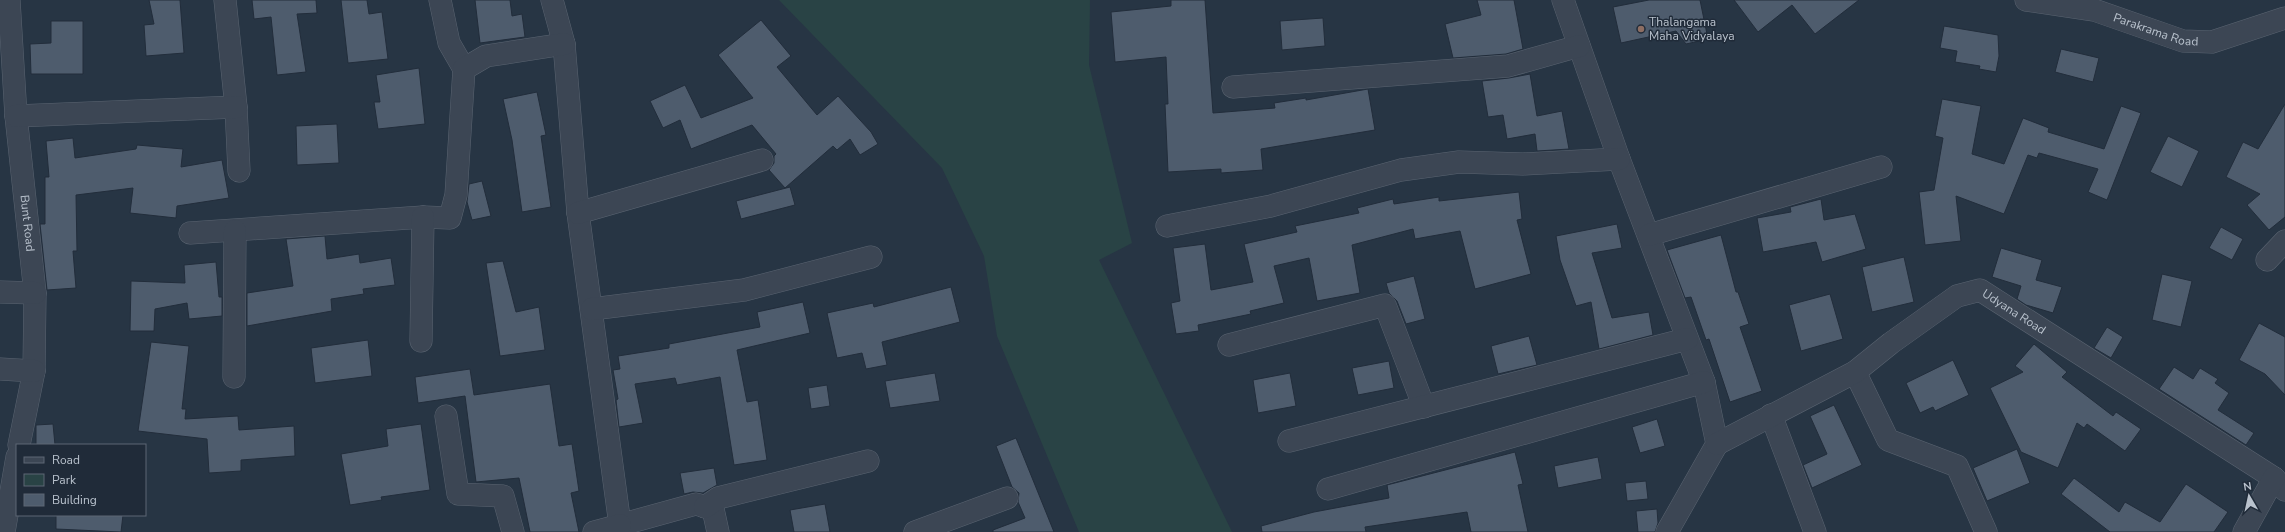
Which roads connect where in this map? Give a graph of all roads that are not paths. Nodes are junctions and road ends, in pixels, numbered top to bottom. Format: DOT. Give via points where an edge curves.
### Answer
graph roads {
  1 [pos="9,0"];
  2 [pos="225,0"];
  3 [pos="440,0"];
  4 [pos="552,0"];
  5 [pos="1563,0"];
  6 [pos="2026,0"];
  7 [pos="2285,18"];
  8 [pos="564,44"];
  9 [pos="1579,46"];
  10 [pos="464,69"];
  11 [pos="1233,87"];
  12 [pos="236,108"];
  13 [pos="12,123"];
  14 [pos="1619,159"];
  15 [pos="762,160"];
  16 [pos="1881,167"];
  17 [pos="239,172"];
  18 [pos="578,213"];
  19 [pos="423,217"];
  20 [pos="1167,226"];
  21 [pos="235,231"];
  22 [pos="190,233"];
  23 [pos="1649,235"];
  24 [pos="2285,241"];
  25 [pos="871,257"];
  26 [pos="2267,260"];
  27 [pos="0,292"];
  28 [pos="35,293"];
  29 [pos="592,309"];
  30 [pos="1687,339"];
  31 [pos="421,341"];
  32 [pos="1229,346"];
  33 [pos="0,369"];
  34 [pos="34,371"];
  35 [pos="1855,372"];
  36 [pos="234,377"];
  37 [pos="1704,382"];
  38 [pos="1424,407"];
  39 [pos="1771,415"];
  40 [pos="446,416"];
  41 [pos="1289,441"];
  42 [pos="19,444"];
  43 [pos="1717,444"];
  44 [pos="868,461"];
  45 [pos="16,462"];
  46 [pos="2280,484"];
  47 [pos="1328,489"];
  48 [pos="1007,498"];
  49 [pos="706,507"];
  50 [pos="620,524"];
  51 [pos="2,529"];
  52 [pos="513,532"];
  53 [pos="594,532"];
  54 [pos="718,532"];
  55 [pos="915,532"];
  56 [pos="1667,532"];
  57 [pos="1816,532"];
  58 [pos="1986,532"];
  59 [pos="2244,532"];
  1 -- 13 [label="street, Bunt Road"];
  2 -- 12 [label="street"];
  3 -- 10 [label="street" via="449,43"];
  4 -- 8 [label="street"];
  5 -- 9 [label="street"];
  6 -- 7 [label="street, Parakrama Road" via="2094,10 2183,41 2212,42"];
  8 -- 10 [label="street" via="486,56"];
  8 -- 18 [label="street"];
  9 -- 11 [label="street" via="1508,66"];
  9 -- 14 [label="street"];
  10 -- 19 [label="street" via="456,195 450,218"];
  12 -- 13 [label="street"];
  12 -- 17 [label="street"];
  13 -- 28 [label="street, Bunt Road"];
  14 -- 20 [label="street" via="1523,164 1459,162 1401,170 1271,206"];
  14 -- 23 [label="street"];
  15 -- 18 [label="street"];
  16 -- 23 [label="street"];
  18 -- 29 [label="street"];
  19 -- 21 [label="street"];
  19 -- 31 [label="street"];
  21 -- 22 [label="street"];
  21 -- 36 [label="street"];
  23 -- 30 [label="street"];
  24 -- 26 [label="street"];
  25 -- 29 [label="street" via="744,290"];
  27 -- 28 [label="street"];
  28 -- 34 [label="street, Bunt Road"];
  29 -- 50 [label="street"];
  30 -- 37 [label="street"];
  30 -- 38 [label="street"];
  32 -- 38 [label="street" via="1385,304"];
  33 -- 34 [label="street"];
  34 -- 42 [label="street, Bunt Road"];
  35 -- 39 [label="street, Udyana Road"];
  35 -- 46 [label="street, Udyana Road" via="1890,343 1957,296 1980,290"];
  35 -- 58 [label="street" via="1888,440 1957,466"];
  37 -- 43 [label="street"];
  37 -- 47 [label="street"];
  38 -- 41 [label="street"];
  39 -- 43 [label="street, Udyana Road"];
  39 -- 57 [label="street"];
  40 -- 52 [label="street" via="458,494 503,496"];
  43 -- 56 [label="street"];
  44 -- 49 [label="street" via="718,498"];
  45 -- 51 [label="street"];
  46 -- 59 [label="street"];
  48 -- 55 [label="street"];
  49 -- 50 [label="street" via="696,504"];
  49 -- 54 [label="street" via="712,509"];
  50 -- 53 [label="street"];
}
